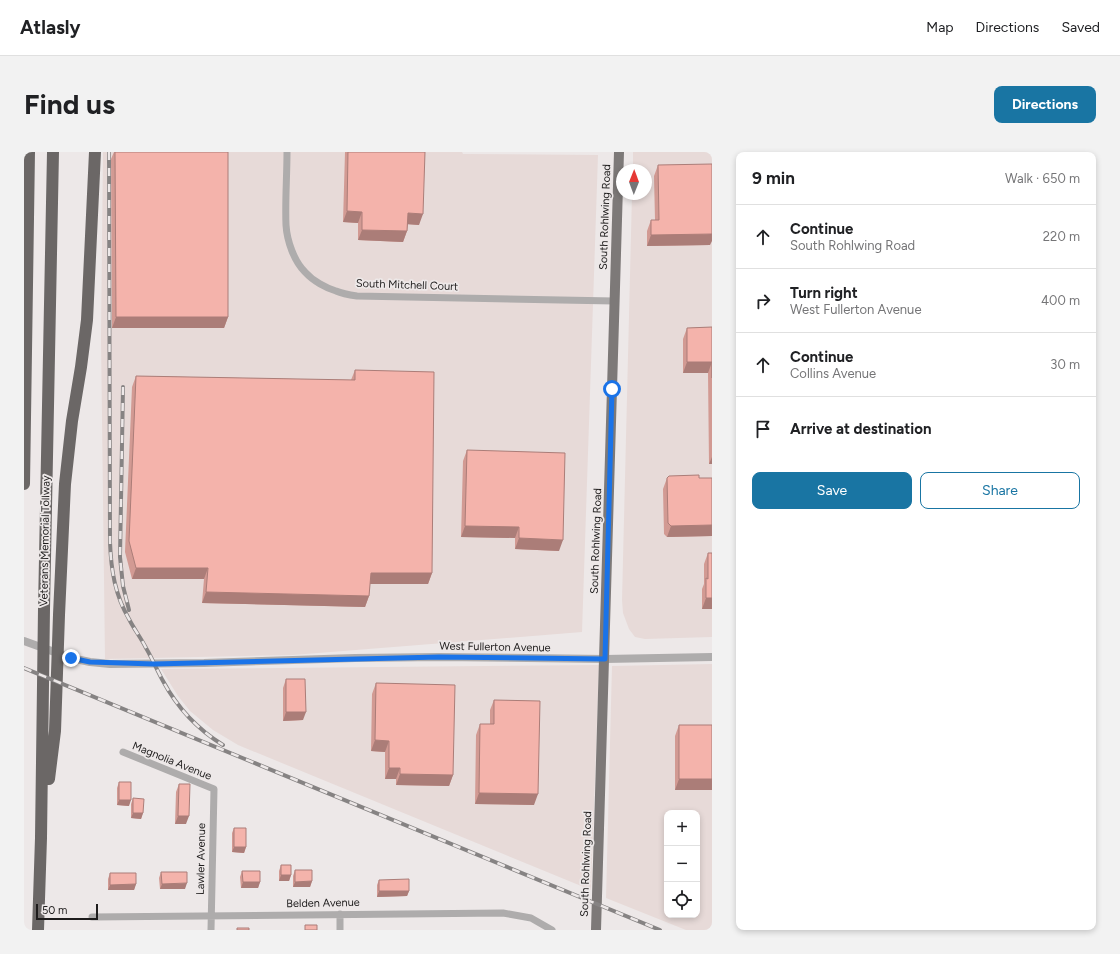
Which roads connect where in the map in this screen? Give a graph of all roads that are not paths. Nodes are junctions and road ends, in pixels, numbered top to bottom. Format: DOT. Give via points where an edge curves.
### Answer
graph roads {
  1 [pos="29,152"];
  2 [pos="53,152"];
  3 [pos="95,152"];
  4 [pos="287,152"];
  5 [pos="619,152"];
  6 [pos="614,301"];
  7 [pos="24,484"];
  8 [pos="24,641"];
  9 [pos="712,657"];
  10 [pos="605,659"];
  11 [pos="123,752"];
  12 [pos="214,789"];
  13 [pos="41,838"];
  14 [pos="340,914"];
  15 [pos="211,916"];
  16 [pos="92,917"];
  17 [pos="38,930"];
  18 [pos="211,930"];
  19 [pos="340,930"];
  20 [pos="552,930"];
  21 [pos="596,930"];
  1 -- 7 [label="highway, Veterans Memorial Tollway"];
  2 -- 13 [label="highway, Veterans Memorial Tollway"];
  3 -- 13 [label="highway" via="87,320 65,484 55,731"];
  4 -- 6 [label="street, South Mitchell Court" via="286,226 290,245 306,273 320,284 357,296"];
  5 -- 6 [label="main road, South Rohlwing Road"];
  6 -- 10 [label="main road, South Rohlwing Road"];
  8 -- 10 [label="street, West Fullerton Avenue" via="71,658 110,664 439,657"];
  9 -- 10 [label="street, West Fullerton Avenue"];
  10 -- 21 [label="main road, South Rohlwing Road"];
  11 -- 12 [label="street, Magnolia Avenue"];
  12 -- 15 [label="street, Lawler Avenue"];
  13 -- 17 [label="highway, Veterans Memorial Tollway"];
  14 -- 15 [label="street, Belden Avenue"];
  14 -- 19 [label="street"];
  14 -- 20 [label="street, Belden Avenue" via="502,913 531,918"];
  15 -- 16 [label="street, Belden Avenue"];
  15 -- 18 [label="street, Lawler Avenue"];
}
